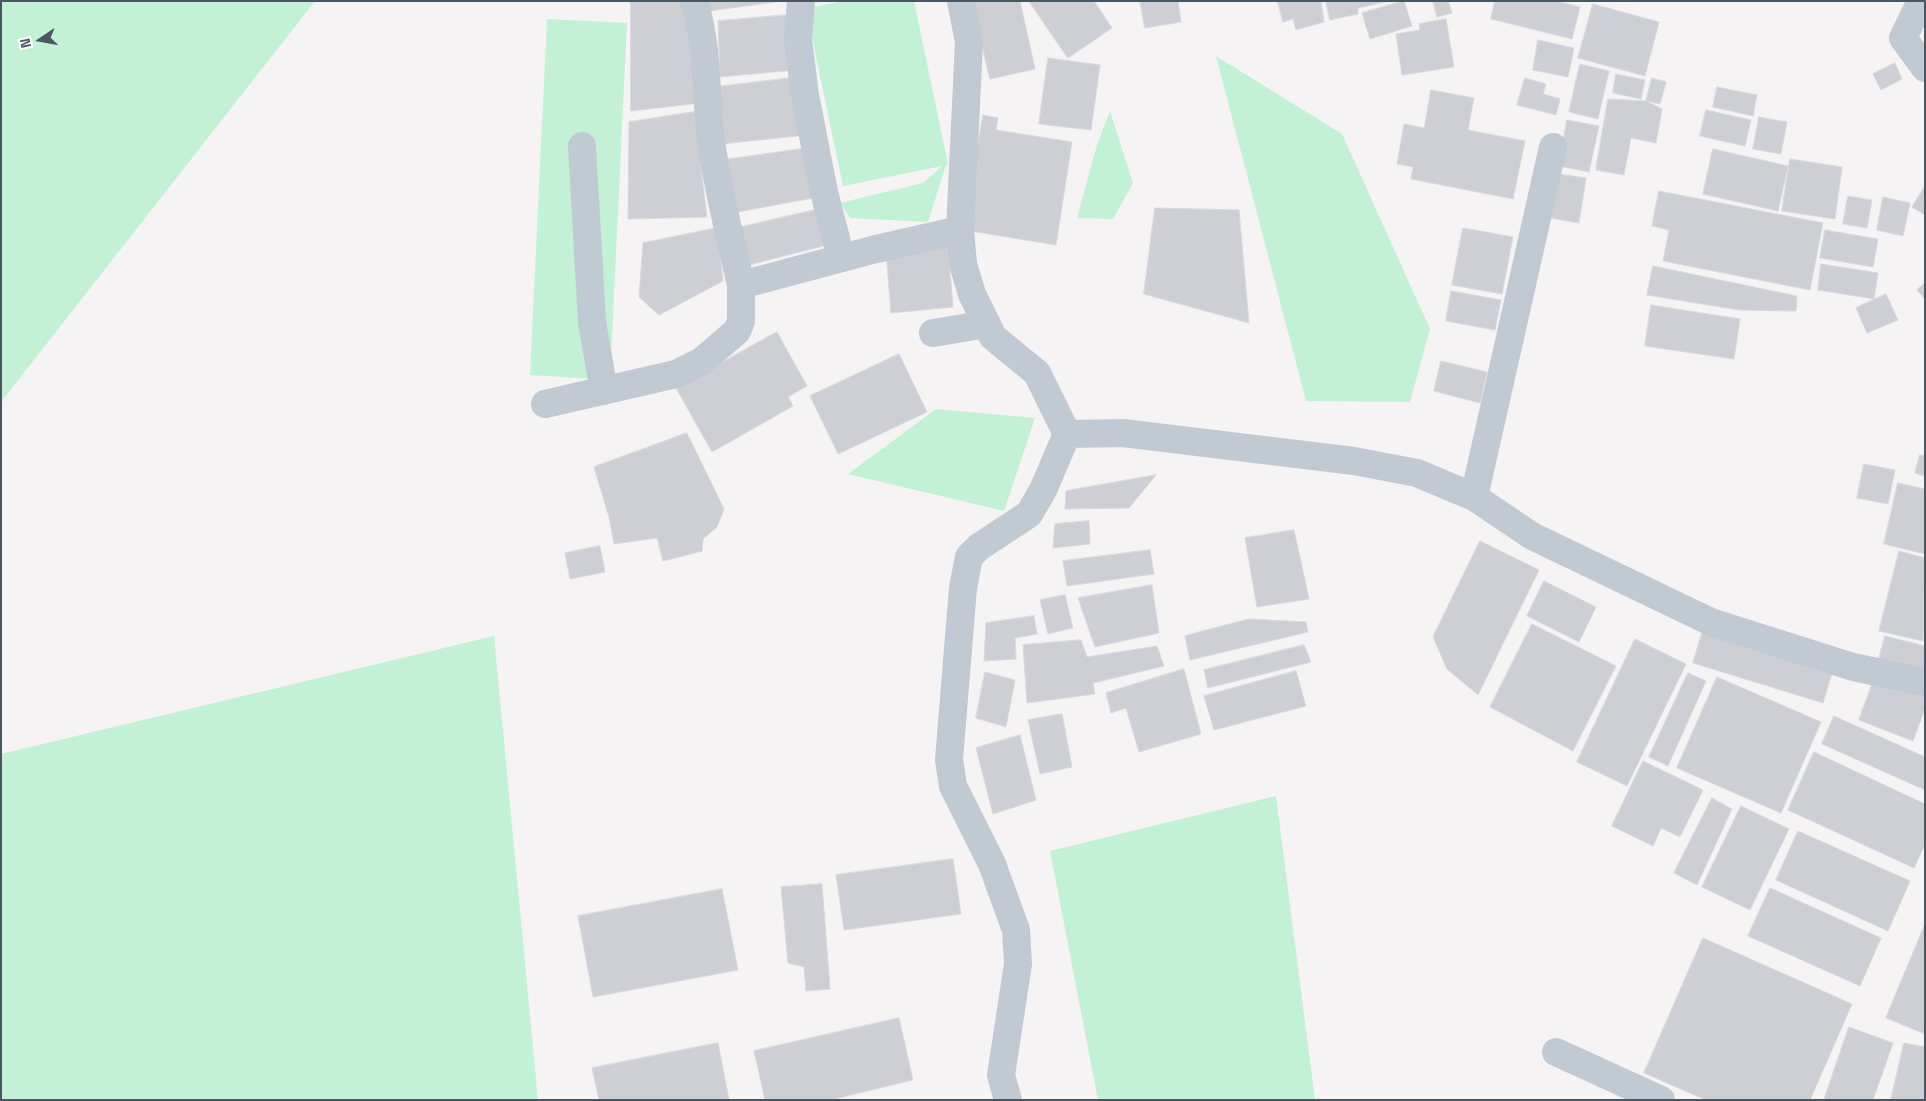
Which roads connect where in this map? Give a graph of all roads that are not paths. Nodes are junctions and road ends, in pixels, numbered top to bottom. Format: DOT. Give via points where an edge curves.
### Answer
graph roads {
  1 [pos="694,1"];
  2 [pos="801,1"];
  3 [pos="961,1"];
  4 [pos="1921,1"];
  5 [pos="1925,68"];
  6 [pos="582,146"];
  7 [pos="1553,147"];
  8 [pos="960,230"];
  9 [pos="841,258"];
  10 [pos="741,285"];
  11 [pos="987,324"];
  12 [pos="933,333"];
  13 [pos="604,390"];
  14 [pos="545,404"];
  15 [pos="1067,434"];
  16 [pos="1474,497"];
  17 [pos="1925,682"];
  18 [pos="1556,1052"];
  19 [pos="1008,1100"];
  20 [pos="1662,1100"];
  1 -- 10 [label="street" via="702,24 711,140 719,192"];
  2 -- 9 [label="street" via="798,40 805,95"];
  3 -- 8 [label="street" via="970,42"];
  4 -- 5 [label="street" via="1903,38"];
  6 -- 13 [label="street" via="592,322"];
  7 -- 16 [label="street"];
  8 -- 9 [label="street"];
  8 -- 11 [label="street" via="963,264 972,294"];
  9 -- 10 [label="street"];
  10 -- 13 [label="street" via="741,321 737,331 702,361 676,374"];
  11 -- 12 [label="street"];
  11 -- 15 [label="street" via="993,337 1037,373"];
  13 -- 14 [label="street"];
  15 -- 16 [label="street" via="1123,433 1354,461 1417,473"];
  15 -- 19 [label="street" via="1029,514 979,547 970,557 963,588 949,760 953,786 992,864 1016,930 1018,964 1001,1074"];
  16 -- 17 [label="street" via="1532,536 1711,622 1853,667"];
  18 -- 20 [label="street"];
}
